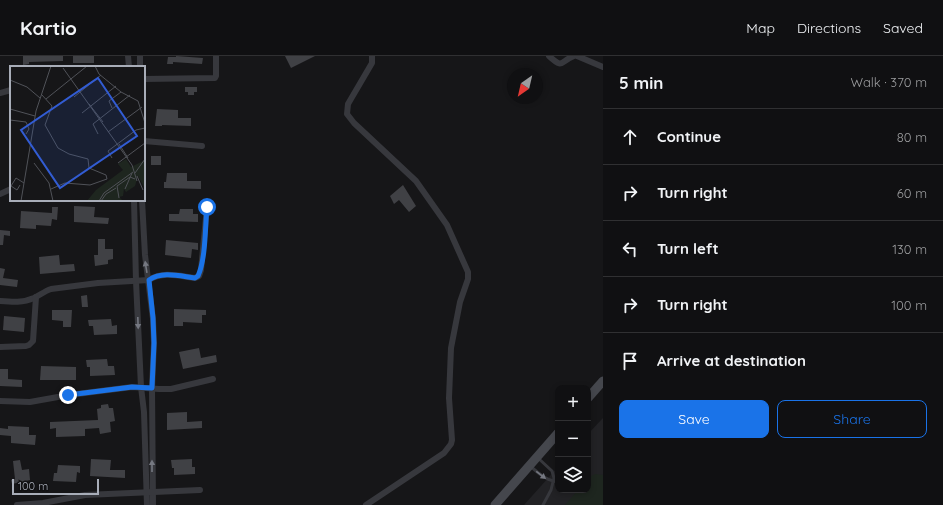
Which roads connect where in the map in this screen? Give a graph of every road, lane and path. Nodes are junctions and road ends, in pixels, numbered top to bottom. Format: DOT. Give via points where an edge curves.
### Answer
graph roads {
  1 [pos="128,56"];
  2 [pos="216,56"];
  3 [pos="372,56"];
  4 [pos="549,56"];
  5 [pos="575,56"];
  6 [pos="129,66"];
  7 [pos="603,67"];
  8 [pos="145,79"];
  9 [pos="10,90"];
  10 [pos="0,93"];
  11 [pos="145,141"];
  12 [pos="202,146"];
  13 [pos="10,189"];
  14 [pos="0,194"];
  15 [pos="134,201"];
  16 [pos="142,201"];
  17 [pos="207,207"];
  18 [pos="149,280"];
  19 [pos="136,281"];
  20 [pos="36,297"];
  21 [pos="0,301"];
  22 [pos="0,347"];
  23 [pos="213,379"];
  24 [pos="603,381"];
  25 [pos="141,387"];
  26 [pos="152,388"];
  27 [pos="591,395"];
  28 [pos="0,401"];
  29 [pos="555,436"];
  30 [pos="537,457"];
  31 [pos="530,465"];
  32 [pos="554,480"];
  33 [pos="200,490"];
  34 [pos="149,492"];
  35 [pos="17,505"];
  36 [pos="147,505"];
  37 [pos="153,505"];
  38 [pos="366,505"];
  39 [pos="495,505"];
  40 [pos="543,505"];
  1 -- 6 [label="street"];
  2 -- 8 [label="street" via="215,78"];
  3 -- 38 [label="street" via="372,63 348,104 347,114 416,181 434,205 448,225 468,272 468,279 457,313 451,348 451,444 444,453"];
  4 -- 5 [label="street" via="559,64"];
  5 -- 7 [label="street"];
  9 -- 10 [label="street"];
  11 -- 12 [label="street"];
  13 -- 14 [label="street"];
  15 -- 19 [label="street"];
  18 -- 16 [label="street, one-way" via="144,255"];
  17 -- 18 [label="street" via="203,257 198,276 195,278 162,275"];
  18 -- 19 [label="street"];
  18 -- 26 [label="street" via="154,337"];
  19 -- 20 [label="street" via="66,286 51,289"];
  19 -- 25 [label="street, one-way"];
  20 -- 21 [label="street" via="20,302"];
  20 -- 22 [label="street" via="34,341 26,346"];
  23 -- 26 [label="street" via="171,389"];
  24 -- 27 [label="main road"];
  25 -- 26 [label="street"];
  25 -- 28 [label="street" via="30,402"];
  25 -- 34 [label="street"];
  34 -- 26 [label="street, one-way"];
  29 -- 30 [label="main road"];
  30 -- 31 [label="main road"];
  30 -- 32 [label="lane" via="553,473"];
  31 -- 32 [label="lane, one-way" via="547,479"];
  31 -- 39 [label="main road"];
  32 -- 40 [label="lane"];
  33 -- 34 [label="street"];
  34 -- 35 [label="street" via="84,495"];
  34 -- 36 [label="street"];
  34 -- 37 [label="street"];
}
